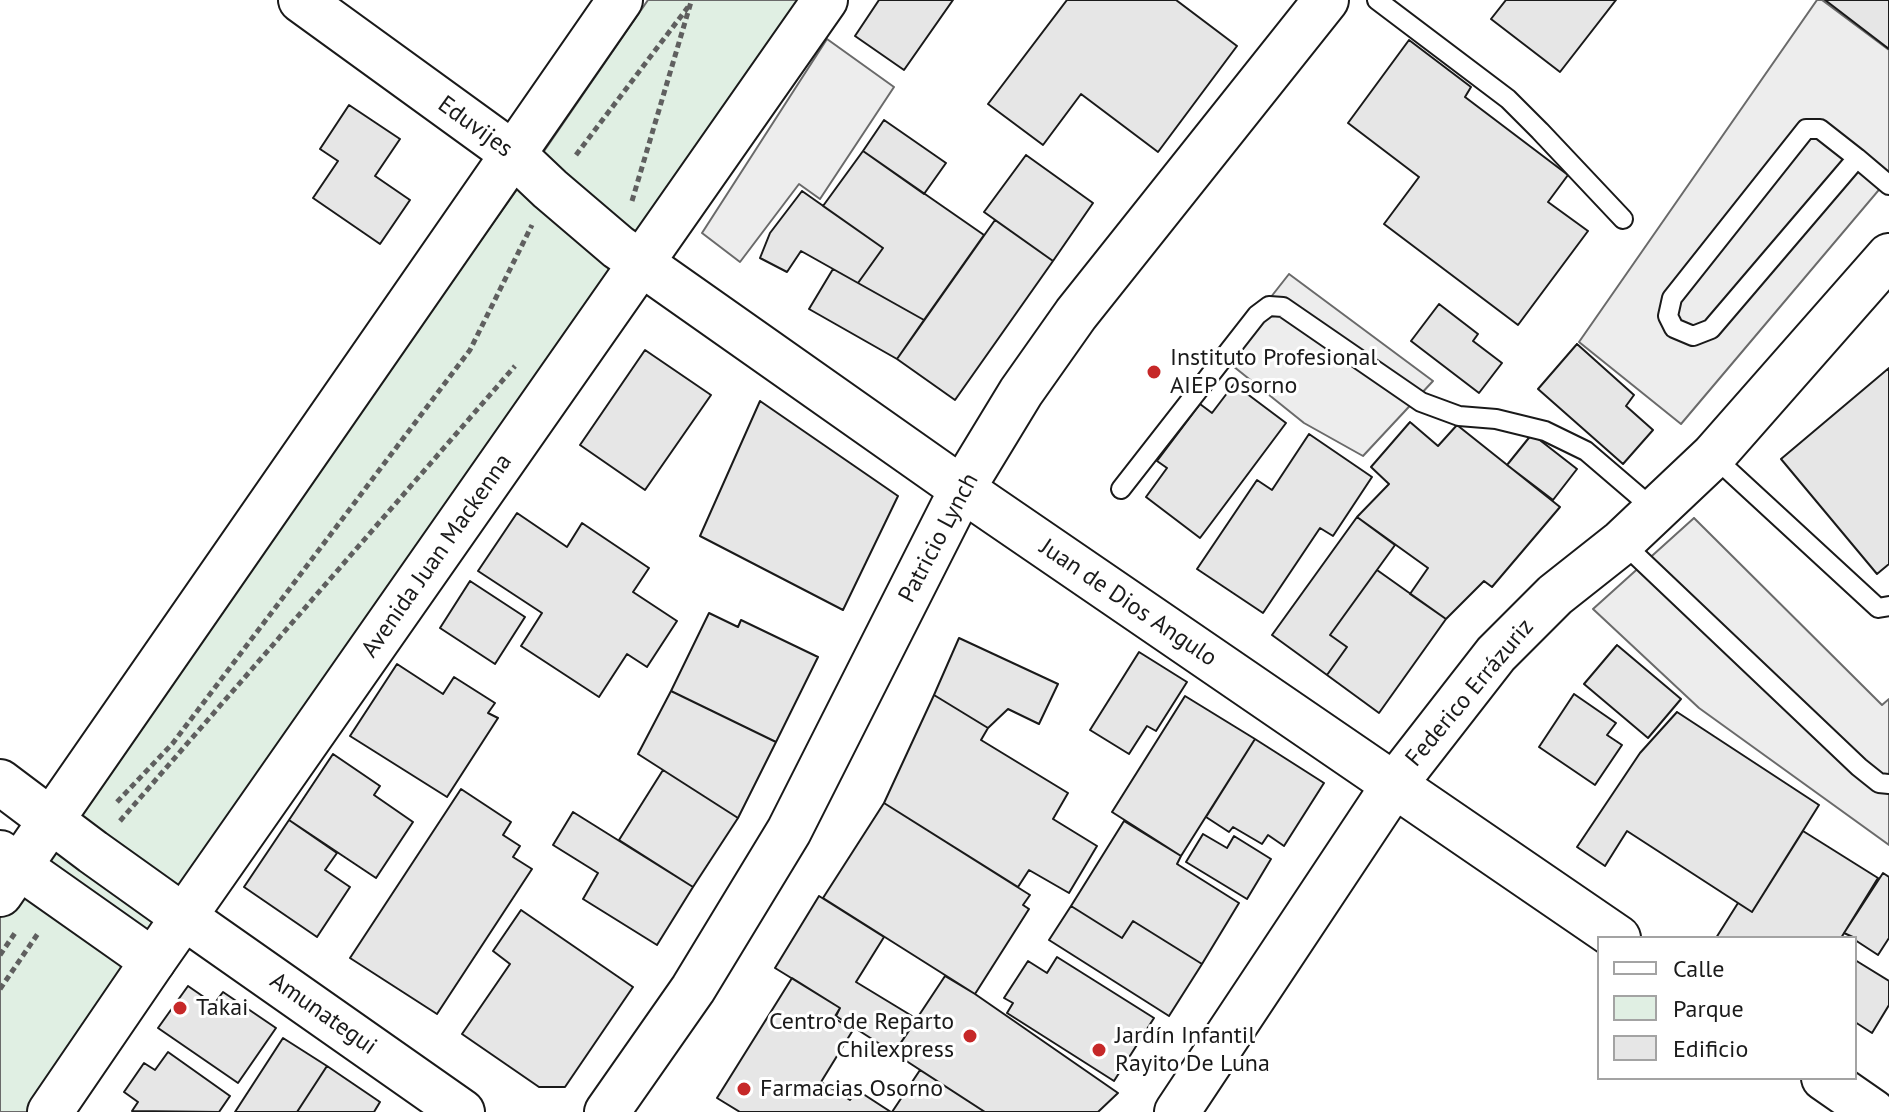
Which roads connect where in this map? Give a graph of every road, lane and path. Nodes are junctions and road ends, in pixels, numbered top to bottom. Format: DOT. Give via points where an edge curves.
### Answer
graph roads {
  1 [pos="301,0"];
  2 [pos="620,0"];
  3 [pos="825,0"];
  4 [pos="1326,0"];
  5 [pos="1377,0"];
  6 [pos="692,1"];
  7 [pos="512,153"];
  8 [pos="1857,158"];
  9 [pos="1889,185"];
  10 [pos="550,189"];
  11 [pos="1623,219"];
  12 [pos="630,255"];
  13 [pos="1889,256"];
  14 [pos="515,365"];
  15 [pos="1713,456"];
  16 [pos="962,489"];
  17 [pos="1121,489"];
  18 [pos="1656,511"];
  19 [pos="1622,542"];
  20 [pos="1889,606"];
  21 [pos="0,782"];
  22 [pos="1889,784"];
  23 [pos="1394,785"];
  24 [pos="75,838"];
  25 [pos="26,880"];
  26 [pos="184,917"];
  27 [pos="1615,936"];
  28 [pos="0,955"];
  29 [pos="153,961"];
  30 [pos="0,989"];
  31 [pos="1827,1080"];
  32 [pos="50,1112"];
  33 [pos="462,1112"];
  34 [pos="607,1112"];
  35 [pos="1177,1112"];
  36 [pos="1873,1112"];
  1 -- 7 [label="street, Eduvijes"];
  2 -- 7 [label="street"];
  3 -- 12 [label="street, Avenida Juan Mackenna"];
  4 -- 16 [label="street, Patricio Lynch" via="1076,314"];
  5 -- 11 [label="lane" via="1508,99"];
  6 -- 10 [label="path"];
  6 -- 12 [label="path"];
  7 -- 10 [label="street, Eduvijes"];
  7 -- 24 [label="street"];
  8 -- 8 [label="lane" via="1820,129 1806,129 1672,298 1668,316 1674,328 1693,336 1711,329"];
  8 -- 9 [label="lane"];
  10 -- 12 [label="street, Eduvijes"];
  10 -- 24 [label="path" via="470,350 173,743"];
  12 -- 16 [label="street, Juan de Dios Angulo"];
  12 -- 26 [label="street, Avenida Juan Mackenna"];
  13 -- 15 [label="street, Federico Errázuriz"];
  14 -- 24 [label="path"];
  15 -- 18 [label="street, Federico Errázuriz"];
  15 -- 20 [label="lane" via="1878,608"];
  16 -- 23 [label="street, Juan de Dios Angulo"];
  16 -- 34 [label="street, Patricio Lynch" via="789,831 693,989"];
  17 -- 18 [label="lane" via="1269,306 1283,307 1421,402 1459,416 1545,431 1586,451"];
  18 -- 19 [label="street, Federico Errázuriz"];
  19 -- 22 [label="lane" via="1859,767 1879,783"];
  19 -- 23 [label="street, Federico Errázuriz" via="1555,595 1496,654"];
  21 -- 24 [label="street, Amunategui"];
  23 -- 27 [label="street, Juan de Dios Angulo"];
  23 -- 35 [label="street, Federico Errázuriz"];
  24 -- 25 [label="street"];
  24 -- 26 [label="street, Amunategui"];
  25 -- 28 [label="path"];
  25 -- 29 [label="street"];
  25 -- 30 [label="path"];
  26 -- 29 [label="street, Avenida Juan Mackenna"];
  26 -- 33 [label="street, Amunategui"];
  29 -- 32 [label="street, Avenida Juan Mackenna"];
  31 -- 36 [label="street"];
}
